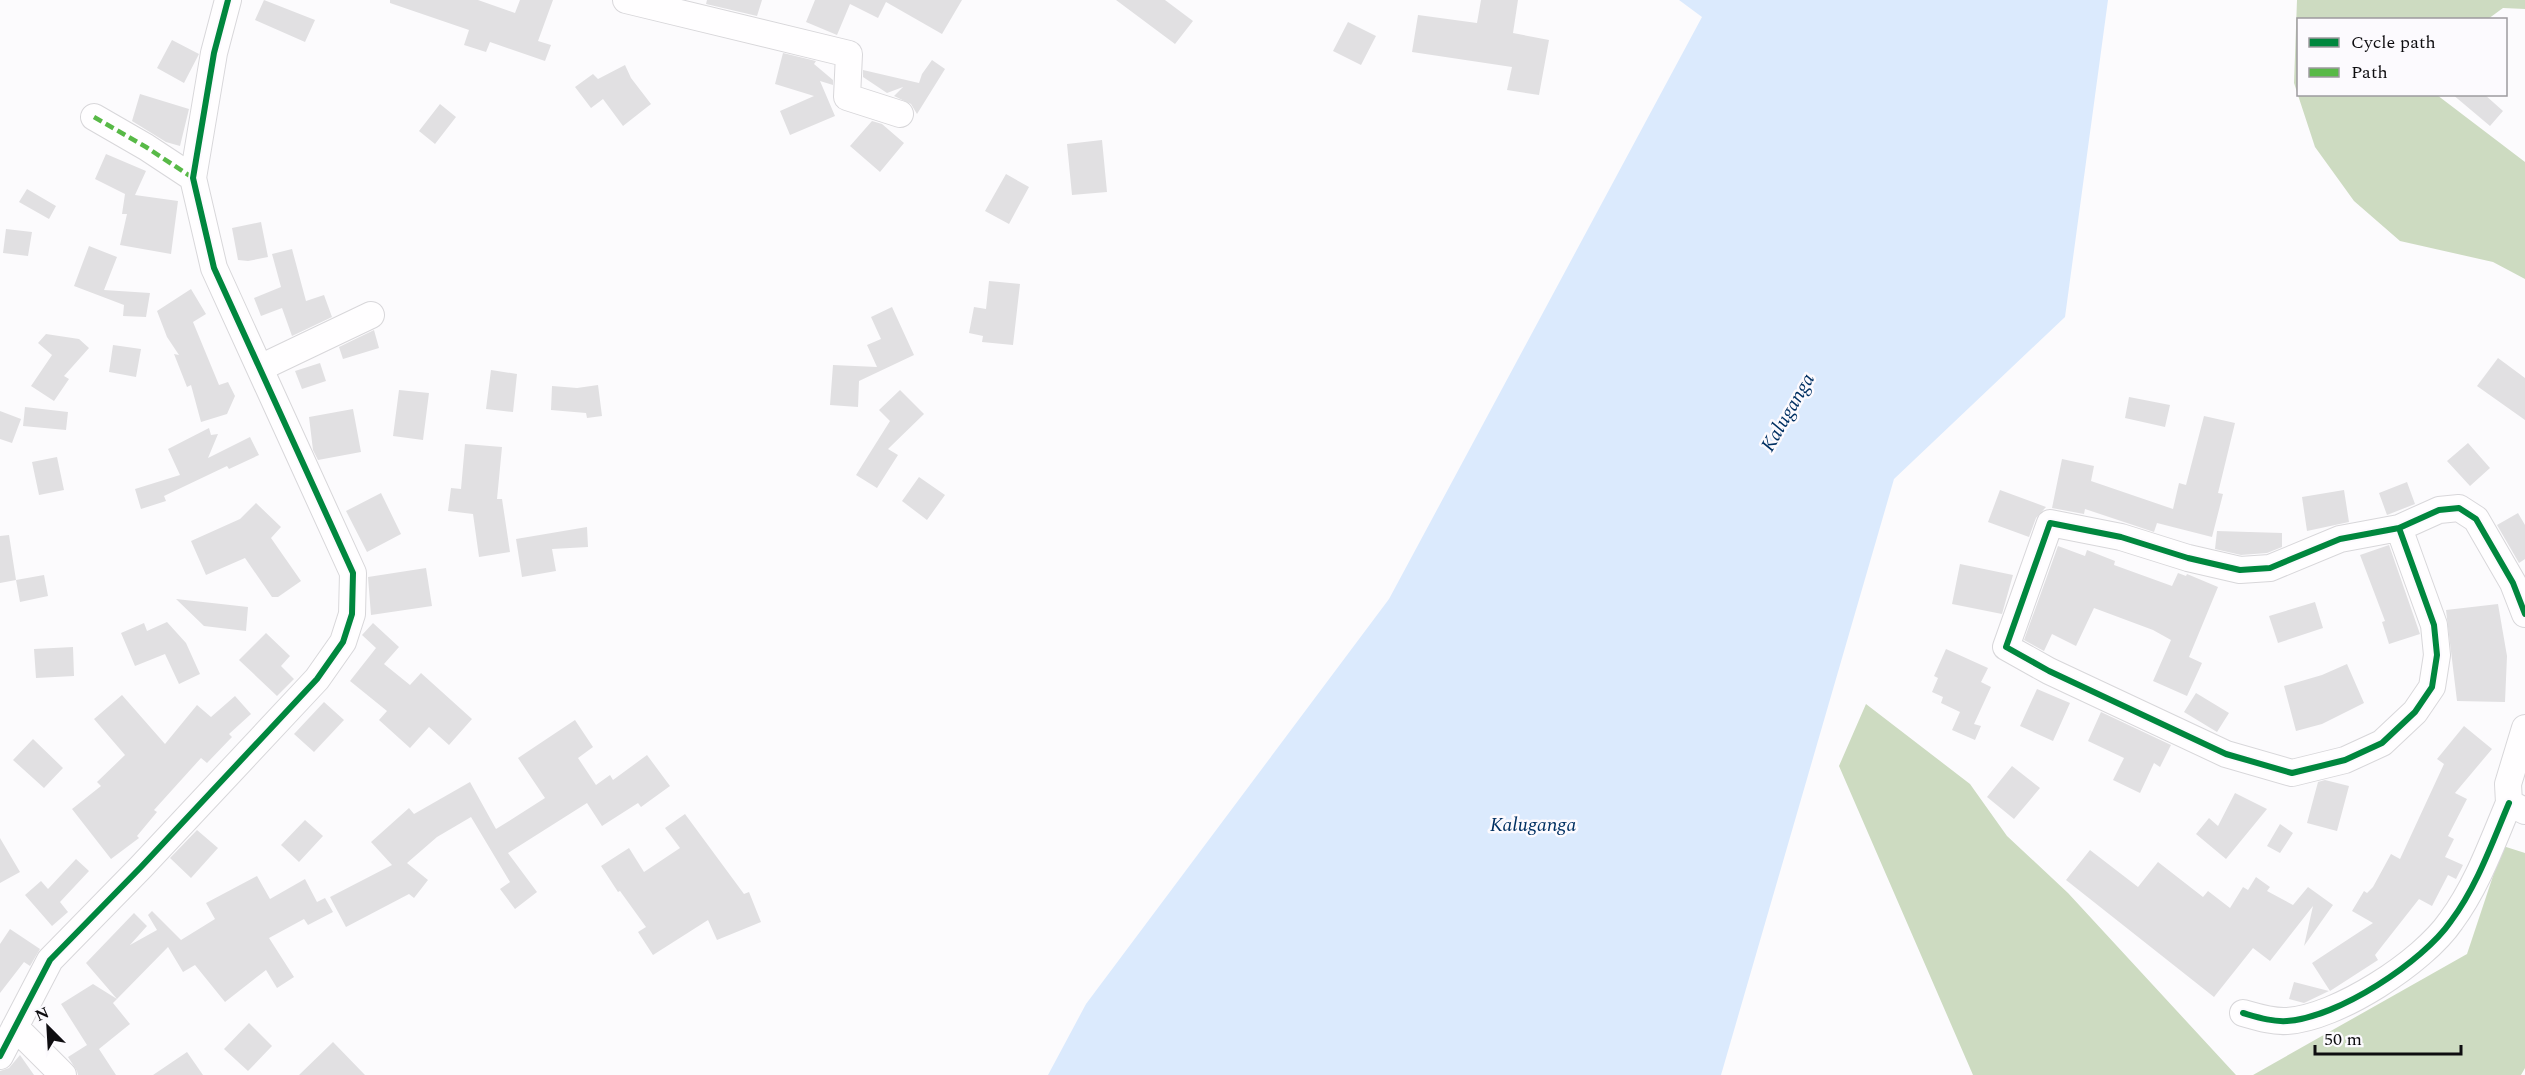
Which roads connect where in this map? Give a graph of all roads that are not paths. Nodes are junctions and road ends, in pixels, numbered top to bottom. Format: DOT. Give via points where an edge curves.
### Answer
graph roads {
  1 [pos="228,0"];
  2 [pos="626,0"];
  3 [pos="900,114"];
  4 [pos="93,117"];
  5 [pos="193,178"];
  6 [pos="371,315"];
  7 [pos="260,368"];
  8 [pos="2399,528"];
  9 [pos="2525,614"];
  10 [pos="2525,728"];
  11 [pos="2517,807"];
  12 [pos="2243,1013"];
  13 [pos="15,1027"];
  14 [pos="0,1056"];
  15 [pos="63,1075"];
  1 -- 5 [label="street" via="214,53"];
  2 -- 3 [label="street" via="849,54 847,97"];
  4 -- 5 [label="street"];
  5 -- 7 [label="street" via="214,268"];
  6 -- 7 [label="street"];
  7 -- 13 [label="street" via="353,573 352,614 343,642 317,679 50,960"];
  8 -- 8 [label="street" via="2340,539 2270,568 2240,570 2121,537 2050,523 2006,647 2226,754 2292,773 2345,760 2382,743 2415,712 2432,687 2437,655 2434,625"];
  8 -- 9 [label="street" via="2439,510 2459,508 2476,519 2513,583"];
  10 -- 11 [label="street" via="2508,784"];
  11 -- 12 [label="street" via="2451,922 2410,963 2360,996 2319,1013 2288,1021"];
  13 -- 14 [label="street"];
  13 -- 15 [label="street"];
}
